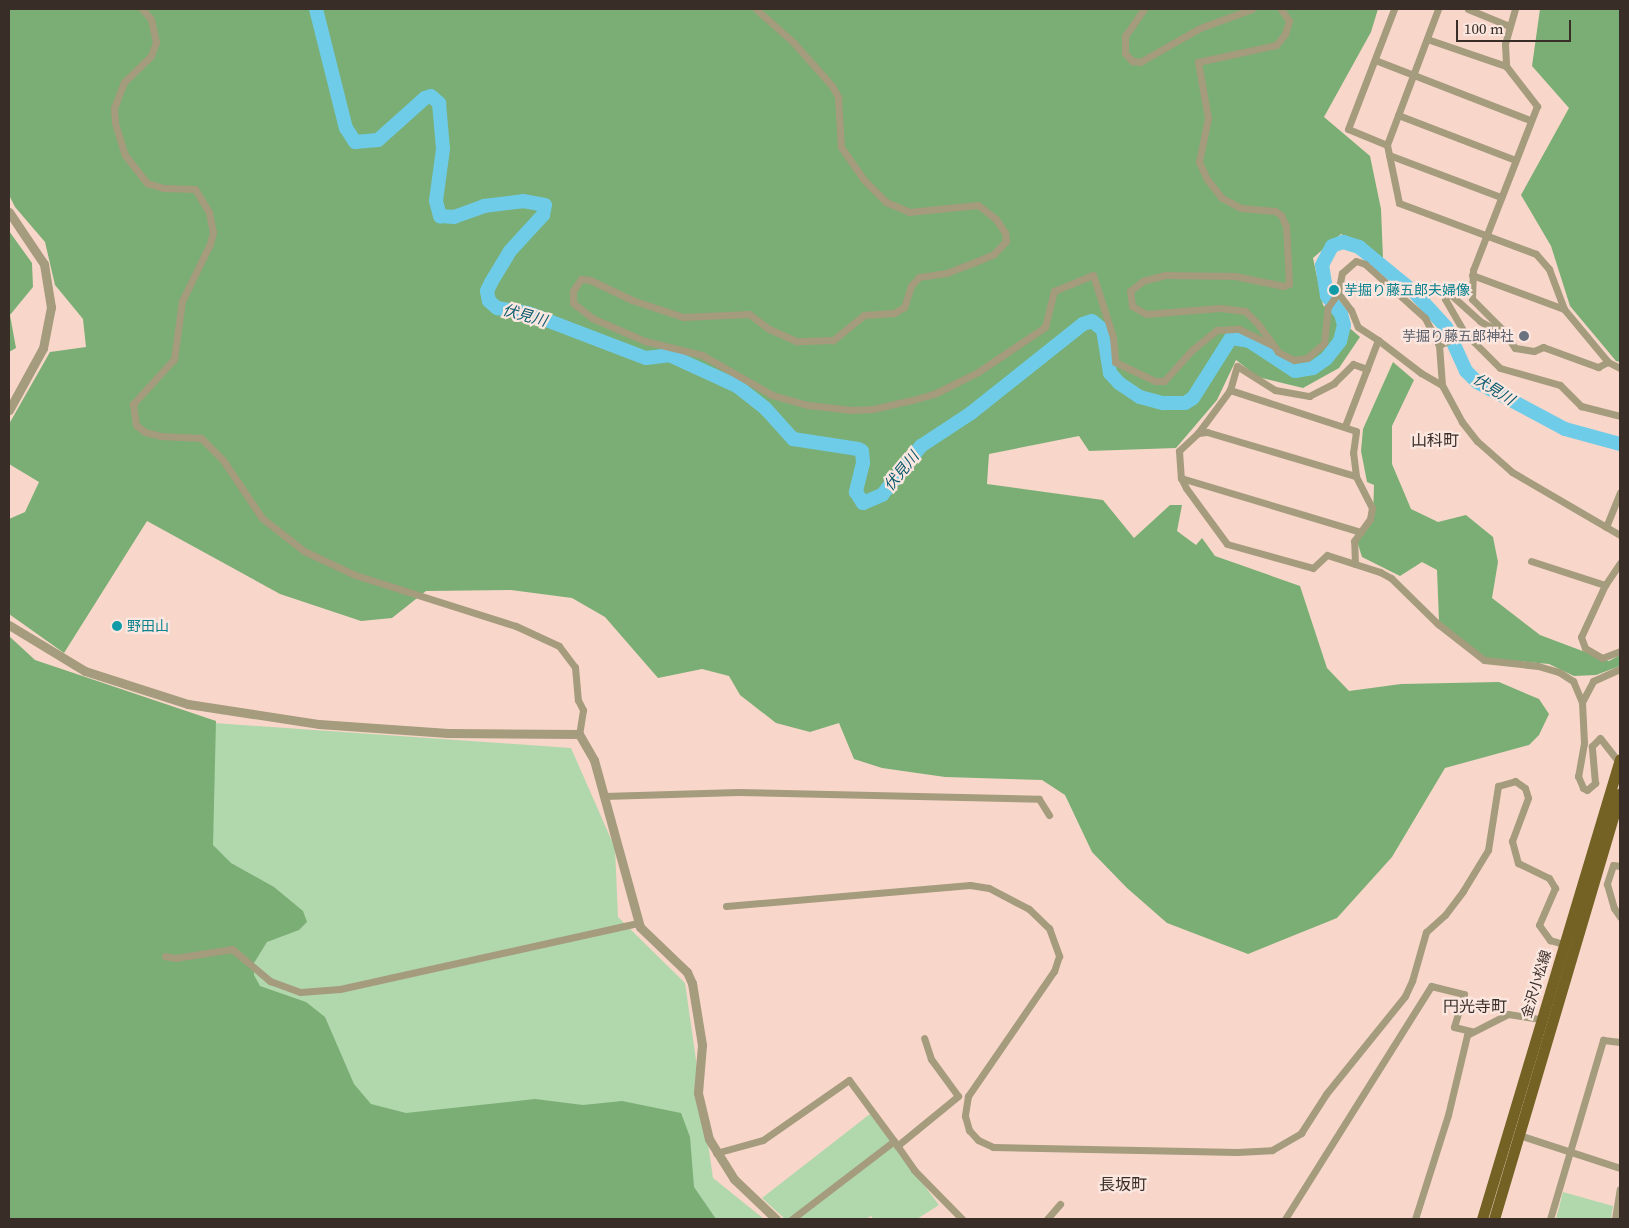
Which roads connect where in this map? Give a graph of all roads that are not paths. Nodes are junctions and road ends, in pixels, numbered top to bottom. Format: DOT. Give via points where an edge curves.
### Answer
graph roads {
  1 [pos="142,9"];
  2 [pos="756,9"];
  3 [pos="1144,9"];
  4 [pos="1252,9"];
  5 [pos="1281,9"];
  6 [pos="1394,9"];
  7 [pos="1438,9"];
  8 [pos="1468,9"];
  9 [pos="1515,9"];
  10 [pos="1509,26"];
  11 [pos="1427,39"];
  12 [pos="1375,60"];
  13 [pos="1506,66"];
  14 [pos="1412,75"];
  15 [pos="1398,115"];
  16 [pos="1530,120"];
  17 [pos="1387,145"];
  18 [pos="1388,155"];
  19 [pos="1515,160"];
  20 [pos="1500,197"];
  21 [pos="9,212"];
  22 [pos="1485,235"];
  23 [pos="1472,276"];
  24 [pos="1337,295"];
  25 [pos="1564,309"];
  26 [pos="1463,334"];
  27 [pos="1504,334"];
  28 [pos="1378,340"];
  29 [pos="1441,344"];
  30 [pos="1272,345"];
  31 [pos="1608,362"];
  32 [pos="1620,368"];
  33 [pos="1367,369"];
  34 [pos="1442,385"];
  35 [pos="1230,390"];
  36 [pos="9,410"];
  37 [pos="1620,416"];
  38 [pos="1345,426"];
  39 [pos="1198,433"];
  40 [pos="1356,476"];
  41 [pos="1181,478"];
  42 [pos="1620,493"];
  43 [pos="1606,527"];
  44 [pos="1361,532"];
  45 [pos="1620,535"];
  46 [pos="1531,561"];
  47 [pos="1620,563"];
  48 [pos="1355,564"];
  49 [pos="1605,585"];
  50 [pos="9,625"];
  51 [pos="1620,651"];
  52 [pos="1620,669"];
  53 [pos="1582,702"];
  54 [pos="579,734"];
  55 [pos="1620,762"];
  56 [pos="1620,793"];
  57 [pos="604,796"];
  58 [pos="1050,815"];
  59 [pos="1620,866"];
  60 [pos="726,906"];
  61 [pos="1620,917"];
  62 [pos="638,923"];
  63 [pos="1563,944"];
  64 [pos="165,956"];
  65 [pos="1541,1019"];
  66 [pos="1472,1032"];
  67 [pos="924,1038"];
  68 [pos="1620,1042"];
  69 [pos="1519,1135"];
  70 [pos="896,1143"];
  71 [pos="1571,1151"];
  72 [pos="716,1153"];
  73 [pos="1620,1168"];
  74 [pos="1620,1189"];
  75 [pos="1060,1204"];
  76 [pos="776,1219"];
  77 [pos="792,1219"];
  78 [pos="962,1219"];
  79 [pos="1047,1219"];
  80 [pos="1285,1219"];
  81 [pos="1416,1219"];
  82 [pos="1482,1219"];
  83 [pos="1494,1219"];
  84 [pos="1550,1219"];
  85 [pos="1615,1219"];
  1 -- 54 [label="street" via="151,19 156,42 151,56 124,82 114,108 125,155 146,183 163,188 195,189 208,212 213,232 182,301 174,359 133,404 136,425 145,432 161,436 201,438 223,460 262,518 304,551 355,575 516,626 559,646 575,666 582,710"];
  2 -- 30 [label="street" via="832,86 838,97 841,147 863,179 886,202 909,212 978,205 996,219 1006,241 994,254 975,262 947,273 919,277 911,286 904,307 894,313 864,315 833,340 796,341 769,330 749,314 683,317 632,300 590,280 581,280 573,291 573,303 592,318 645,341 702,356 772,394 808,405 852,410 873,409 934,394 978,372 1045,327 1054,291 1093,275 1113,337 1115,362 1155,381 1164,381 1192,350 1217,330 1239,329"];
  3 -- 4 [label="street" via="1127,30 1125,54 1132,61 1140,62 1200,28"];
  5 -- 30 [label="street" via="1289,21 1276,45 1198,62 1208,118 1199,162 1206,179 1222,198 1241,208 1276,211 1281,215 1286,226 1289,284 1283,286 1235,276 1165,275 1143,281 1130,291 1132,306 1146,314 1220,308 1245,311"];
  6 -- 12 [label="street"];
  7 -- 11 [label="street"];
  8 -- 10 [label="street"];
  9 -- 10 [label="street"];
  10 -- 13 [label="street"];
  11 -- 13 [label="street"];
  11 -- 14 [label="street"];
  12 -- 14 [label="street"];
  12 -- 17 [label="street" via="1348,129"];
  13 -- 16 [label="street" via="1535,99 1537,106"];
  14 -- 15 [label="street"];
  14 -- 16 [label="street"];
  15 -- 17 [label="street"];
  15 -- 19 [label="street"];
  16 -- 19 [label="street"];
  17 -- 18 [label="street"];
  18 -- 20 [label="street"];
  18 -- 22 [label="street" via="1399,203"];
  19 -- 20 [label="street"];
  20 -- 22 [label="street"];
  21 -- 36 [label="street" via="44,264 52,307 44,348"];
  22 -- 23 [label="street"];
  22 -- 25 [label="street" via="1536,254 1549,269"];
  23 -- 25 [label="street"];
  23 -- 27 [label="street" via="1472,298"];
  24 -- 28 [label="street" via="1351,310 1358,327"];
  24 -- 29 [label="street" via="1347,266 1356,261 1365,264 1425,318"];
  24 -- 30 [label="street" via="1328,307 1324,343 1307,358 1294,360 1285,357"];
  25 -- 31 [label="street"];
  26 -- 27 [label="street" via="1445,299 1449,293 1480,321"];
  26 -- 29 [label="street"];
  26 -- 37 [label="street" via="1500,368 1560,385 1581,406"];
  27 -- 31 [label="street" via="1515,348 1534,351 1543,347 1598,367"];
  28 -- 33 [label="street"];
  28 -- 34 [label="street"];
  29 -- 34 [label="street"];
  31 -- 32 [label="street"];
  33 -- 35 [label="street" via="1353,364 1334,382 1309,396 1275,390 1237,366"];
  33 -- 38 [label="street"];
  34 -- 43 [label="street" via="1468,432 1512,472"];
  35 -- 38 [label="street"];
  35 -- 39 [label="street"];
  38 -- 40 [label="street" via="1356,431 1353,453"];
  39 -- 40 [label="street" via="1207,432"];
  39 -- 41 [label="street" via="1179,450"];
  40 -- 44 [label="street" via="1372,508 1370,519"];
  41 -- 44 [label="street"];
  41 -- 48 [label="street" via="1227,544 1313,568 1327,555"];
  42 -- 43 [label="street"];
  43 -- 45 [label="street"];
  44 -- 48 [label="street" via="1354,541"];
  46 -- 49 [label="street"];
  47 -- 49 [label="street"];
  48 -- 53 [label="street" via="1391,578 1438,624 1484,660 1538,666 1559,672 1573,681"];
  49 -- 51 [label="street" via="1581,637 1585,648 1602,658"];
  50 -- 54 [label="street" via="85,671 195,705 307,723 418,732"];
  52 -- 53 [label="street" via="1593,681"];
  53 -- 55 [label="street" via="1584,743 1578,776 1583,788 1587,790 1595,783 1592,746 1600,738"];
  54 -- 57 [label="street" via="589,748"];
  55 -- 63 [label="main road, 金沢小松線"];
  56 -- 69 [label="main road, 金沢小松線"];
  57 -- 58 [label="street" via="738,792 1039,800"];
  57 -- 62 [label="street"];
  59 -- 61 [label="street" via="1613,865 1608,884 1614,908"];
  60 -- 63 [label="street" via="970,885 989,888 1029,909 1049,928 1059,956 1054,971 968,1096 965,1116 969,1130 978,1140 993,1147 1237,1152 1272,1150 1301,1133 1326,1094 1405,996 1426,932 1445,915 1488,850 1498,786 1515,781 1525,788 1528,798 1512,841 1518,863 1549,878 1555,888 1539,925 1550,940"];
  62 -- 64 [label="street" via="357,986 320,990 288,990 270,981 232,949 175,958"];
  62 -- 72 [label="street" via="645,935 687,972 692,983 702,1045 698,1093 704,1123"];
  63 -- 65 [label="main road, 金沢小松線"];
  65 -- 66 [label="street" via="1508,1014"];
  65 -- 82 [label="main road, 金沢小松線"];
  66 -- 80 [label="street" via="1454,1027 1464,994 1431,986"];
  66 -- 81 [label="street" via="1467,1035 1461,1055 1448,1115"];
  67 -- 70 [label="street" via="931,1059 958,1096"];
  68 -- 71 [label="street" via="1603,1040"];
  69 -- 71 [label="street"];
  69 -- 83 [label="main road, 金沢小松線"];
  70 -- 72 [label="street" via="849,1080 764,1140"];
  70 -- 77 [label="street"];
  70 -- 78 [label="street" via="914,1170"];
  71 -- 73 [label="street"];
  71 -- 84 [label="street"];
  72 -- 76 [label="street" via="734,1179"];
  74 -- 85 [label="street"];
  75 -- 79 [label="street"];
}
